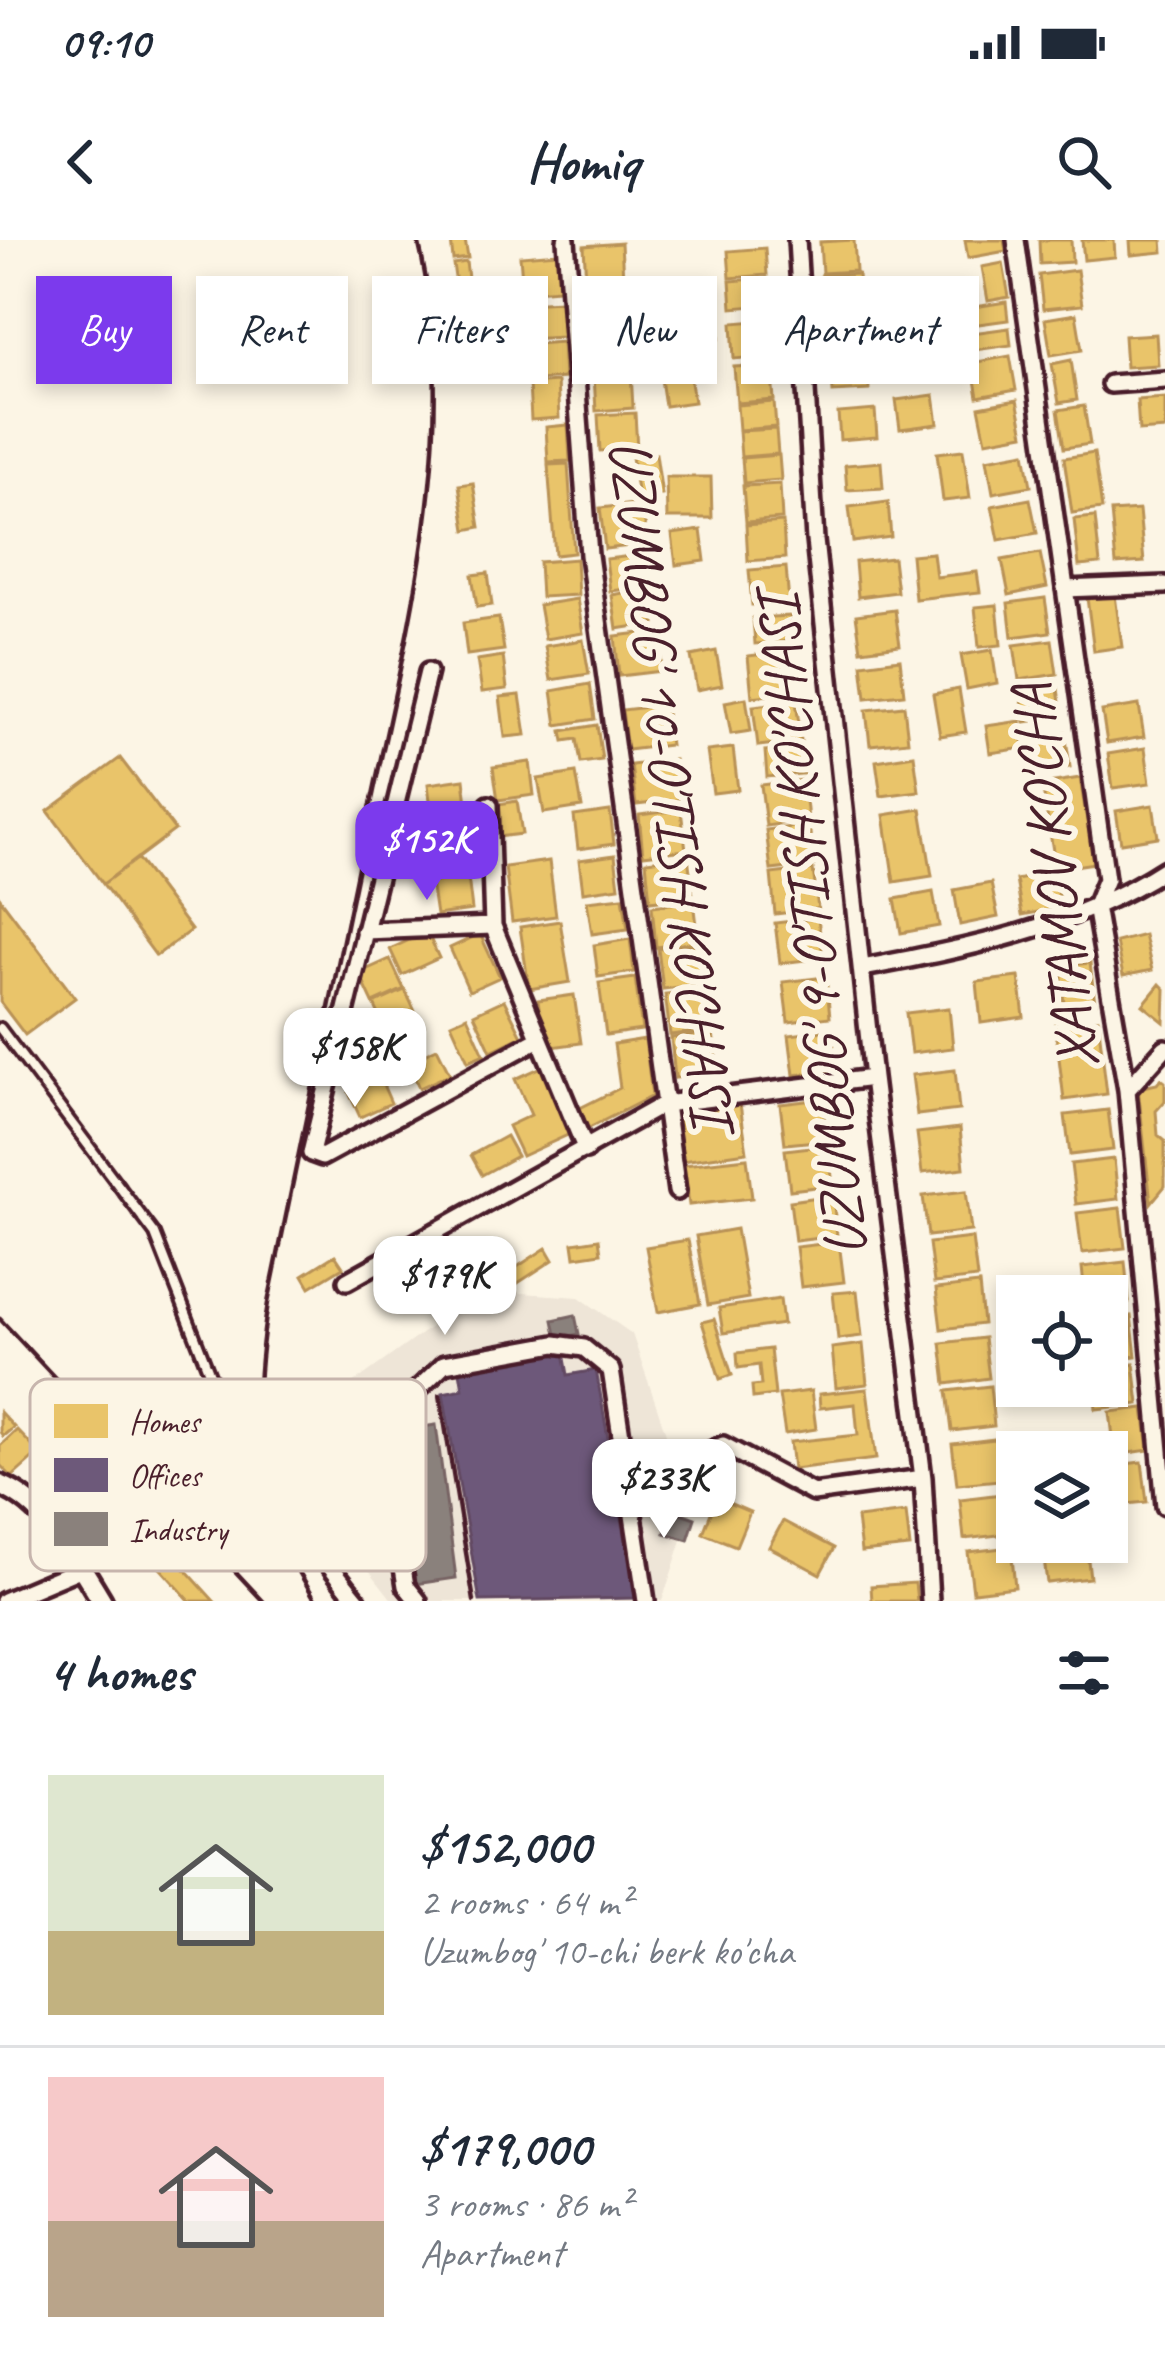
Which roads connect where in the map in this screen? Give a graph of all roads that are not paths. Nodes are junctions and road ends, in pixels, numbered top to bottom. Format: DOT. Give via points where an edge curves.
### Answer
graph roads {
  1 [pos="566,240"];
  2 [pos="797,240"];
  3 [pos="1016,240"];
  4 [pos="1165,380"];
  5 [pos="1111,384"];
  6 [pos="1165,585"];
  7 [pos="1065,589"];
  8 [pos="428,672"];
  9 [pos="489,805"];
  10 [pos="1165,868"];
  11 [pos="1095,906"];
  12 [pos="493,926"];
  13 [pos="364,931"];
  14 [pos="863,968"];
  15 [pos="0,1028"];
  16 [pos="537,1040"];
  17 [pos="1165,1048"];
  18 [pos="873,1078"];
  19 [pos="1127,1090"];
  20 [pos="664,1104"];
  21 [pos="586,1150"];
  22 [pos="677,1191"];
  23 [pos="347,1281"];
  24 [pos="1165,1314"];
  25 [pos="1148,1335"];
  26 [pos="212,1379"];
  27 [pos="426,1381"];
  28 [pos="923,1478"];
  29 [pos="0,1486"];
  30 [pos="631,1488"];
  31 [pos="30,1505"];
  32 [pos="1165,1506"];
  33 [pos="75,1571"];
  34 [pos="84,1571"];
  35 [pos="335,1571"];
  36 [pos="404,1571"];
  37 [pos="4,1601"];
  38 [pos="102,1601"];
  39 [pos="358,1601"];
  40 [pos="418,1601"];
  41 [pos="646,1601"];
  42 [pos="930,1601"];
  1 -- 20 [label="street, UZUMBOG' 10-O'TISH KO'CHASI" via="589,555"];
  2 -- 14 [label="street, UZUMBOG' 9-O'TISH KO'CHASI" via="815,540"];
  3 -- 7 [label="street, XATAMOV KO'CHA"];
  4 -- 5 [label="street"];
  6 -- 7 [label="street"];
  7 -- 11 [label="street, XATAMOV KO'CHA" via="1106,879"];
  8 -- 13 [label="street"];
  9 -- 12 [label="street"];
  10 -- 11 [label="street"];
  11 -- 14 [label="street" via="992,944"];
  11 -- 19 [label="street, XATAMOV KO'CHA"];
  12 -- 13 [label="street"];
  12 -- 16 [label="street"];
  13 -- 16 [label="street" via="314,1156"];
  14 -- 18 [label="street, UZUMBOG' 9-O'TISH KO'CHASI"];
  15 -- 26 [label="lane" via="155,1234"];
  16 -- 21 [label="street"];
  17 -- 19 [label="street"];
  18 -- 20 [label="street"];
  18 -- 28 [label="street, UZUMBOG' 9-O'TISH KO'CHASI"];
  19 -- 25 [label="street, XATAMOV KO'CHA"];
  20 -- 21 [label="street"];
  20 -- 22 [label="street, UZUMBOG' 10-O'TISH KO'CHASI"];
  21 -- 23 [label="street"];
  24 -- 25 [label="street"];
  25 -- 32 [label="street, XATAMOV KO'CHA"];
  27 -- 30 [label="street" via="444,1364 555,1344 584,1348 610,1370"];
  28 -- 30 [label="street" via="812,1493 723,1445"];
  28 -- 42 [label="street, UZUMBOG' 9-O'TISH KO'CHASI"];
  29 -- 31 [label="street"];
  30 -- 41 [label="street"];
  33 -- 37 [label="street"];
  34 -- 38 [label="street"];
  35 -- 39 [label="street"];
  36 -- 40 [label="street"];
}
